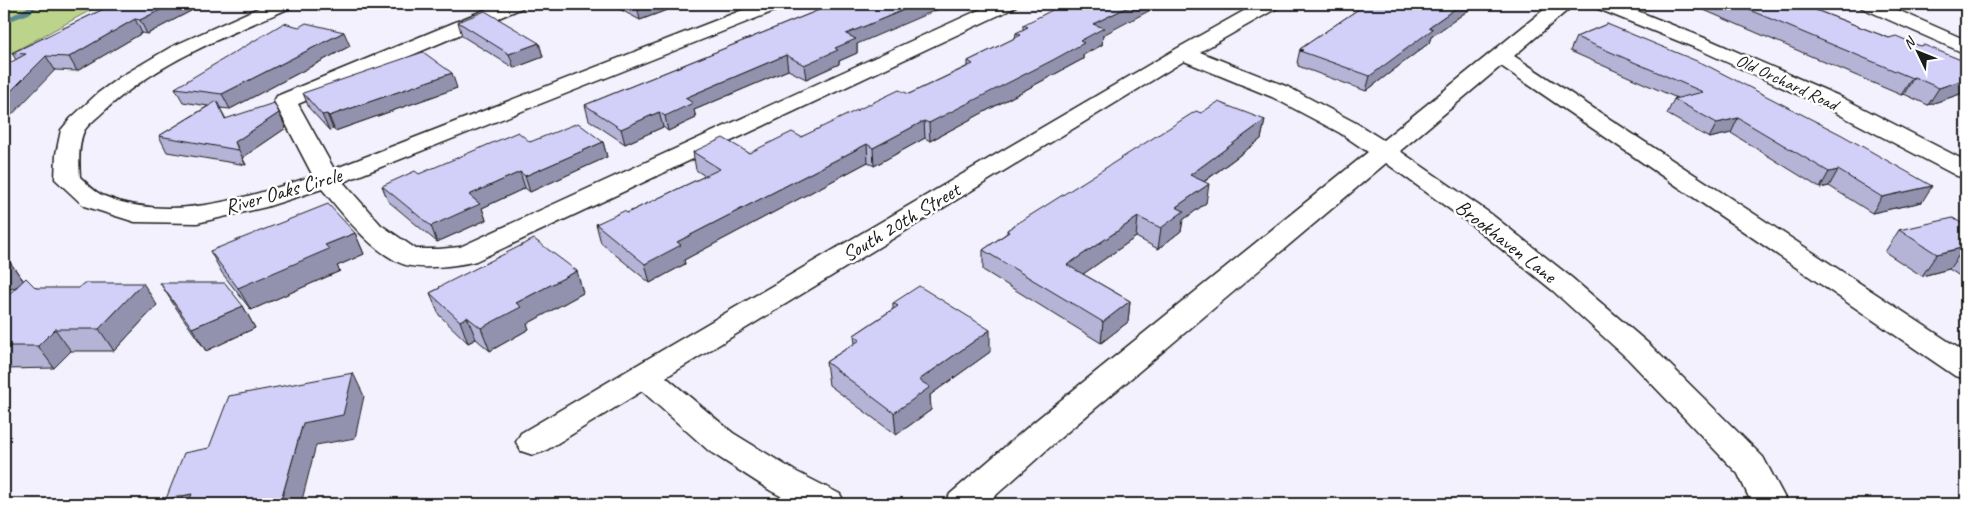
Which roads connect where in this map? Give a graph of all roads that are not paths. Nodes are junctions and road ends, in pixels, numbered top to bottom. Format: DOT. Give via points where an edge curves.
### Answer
graph roads {
  1 [pos="283,4"];
  2 [pos="515,4"];
  3 [pos="775,4"];
  4 [pos="1007,4"];
  5 [pos="1270,4"];
  6 [pos="1563,4"];
  7 [pos="1603,4"];
  8 [pos="1869,4"];
  9 [pos="1966,48"];
  10 [pos="1183,53"];
  11 [pos="1500,56"];
  12 [pos="1384,151"];
  13 [pos="1966,171"];
  14 [pos="327,179"];
  15 [pos="1966,368"];
  16 [pos="645,376"];
  17 [pos="533,442"];
  18 [pos="826,504"];
  19 [pos="963,504"];
  20 [pos="1770,504"];
  1 -- 14 [label="street, River Oaks Circle" via="153,66 103,98 74,128 66,155 68,178 93,201 135,214 197,215 257,202"];
  2 -- 14 [label="street" via="285,101"];
  3 -- 14 [label="street, River Oaks Circle"];
  4 -- 14 [label="street" via="466,255 439,258 410,256 372,232"];
  5 -- 10 [label="street, South 20th Street"];
  6 -- 11 [label="street"];
  7 -- 13 [label="street, Old Orchard Road" via="1831,101"];
  8 -- 9 [label="street"];
  10 -- 12 [label="street, Brookhaven Lane" via="1280,92"];
  10 -- 16 [label="street, South 20th Street"];
  11 -- 12 [label="street"];
  11 -- 15 [label="street"];
  12 -- 19 [label="street" via="1047,430"];
  12 -- 20 [label="street, Brookhaven Lane" via="1482,220 1639,352 1752,466"];
  16 -- 17 [label="street, South 20th Street"];
  16 -- 18 [label="street" via="721,442 782,481"];
}
